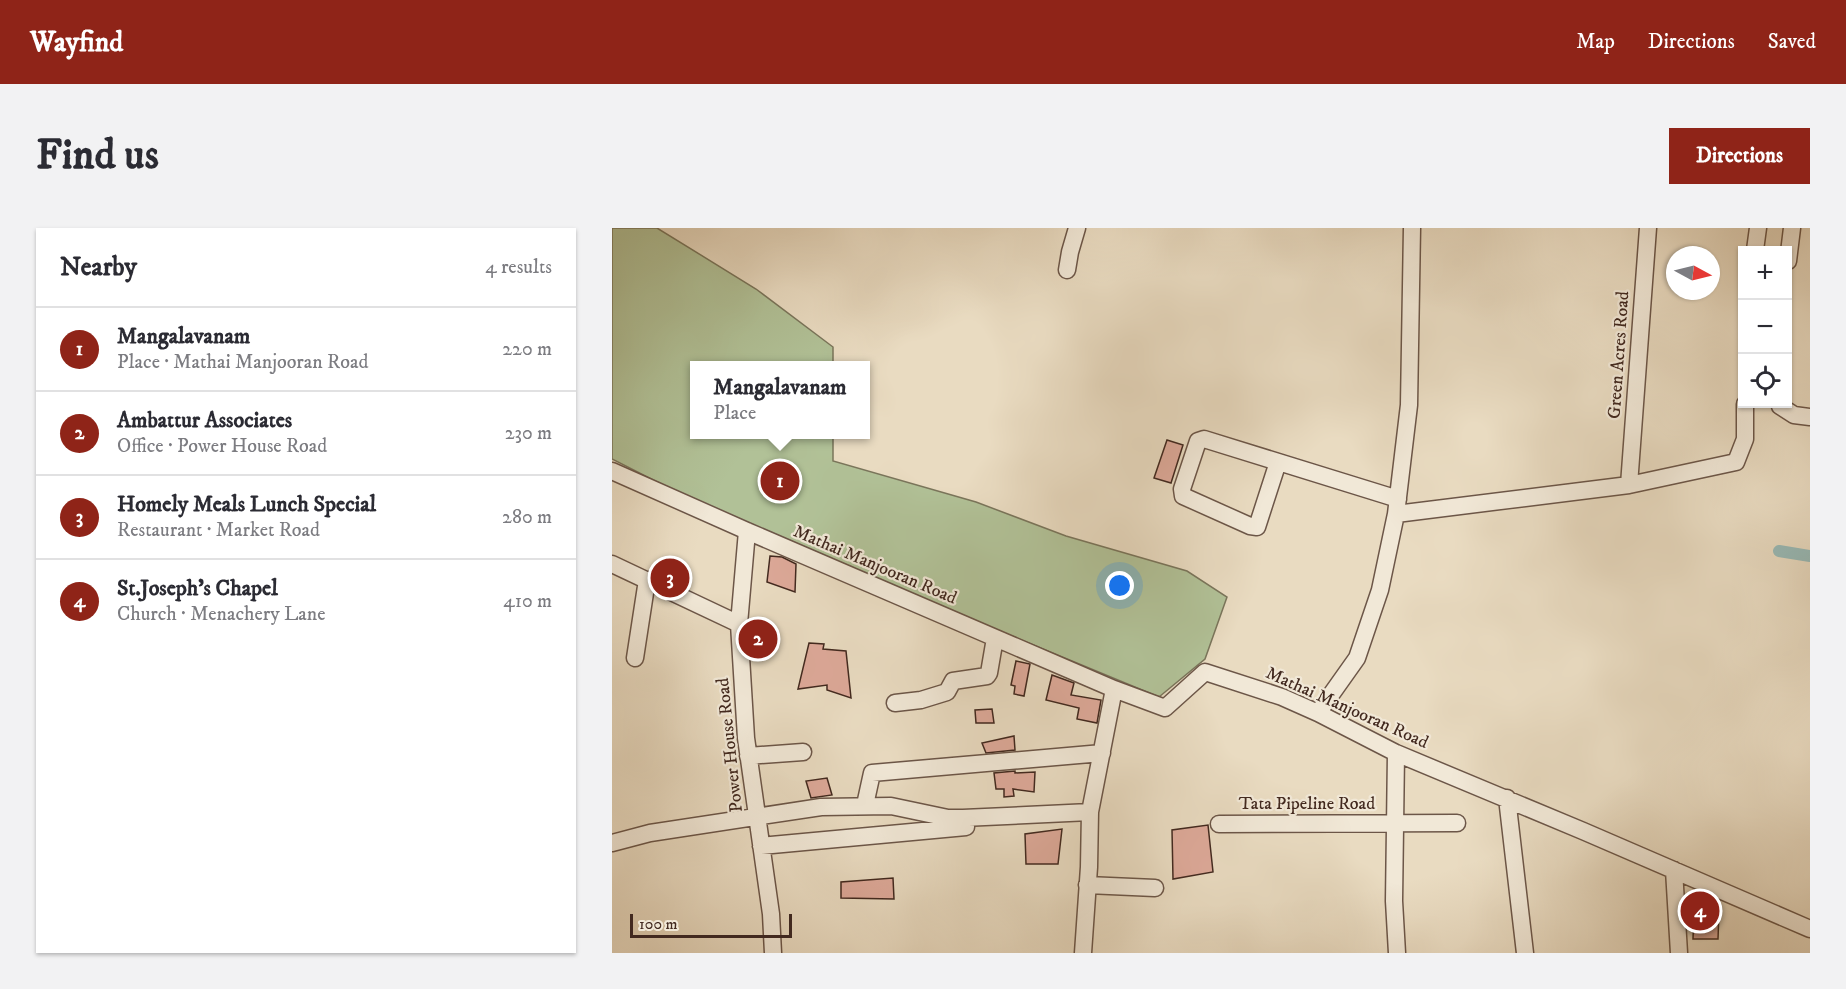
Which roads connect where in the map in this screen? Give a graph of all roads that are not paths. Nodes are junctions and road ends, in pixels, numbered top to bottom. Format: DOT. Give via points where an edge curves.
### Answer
graph roads {
  1 [pos="1077,228"];
  2 [pos="1412,228"];
  3 [pos="1648,228"];
  4 [pos="1758,228"];
  5 [pos="1792,228"];
  6 [pos="1756,246"];
  7 [pos="1790,246"];
  8 [pos="1068,270"];
  9 [pos="1745,408"];
  10 [pos="1783,408"];
  11 [pos="1810,417"];
  12 [pos="1278,462"];
  13 [pos="612,471"];
  14 [pos="1629,485"];
  15 [pos="1397,506"];
  16 [pos="747,531"];
  17 [pos="612,564"];
  18 [pos="647,579"];
  19 [pos="738,624"];
  20 [pos="995,638"];
  21 [pos="635,658"];
  22 [pos="1114,689"];
  23 [pos="895,703"];
  24 [pos="1318,713"];
  25 [pos="803,752"];
  26 [pos="1101,753"];
  27 [pos="1396,753"];
  28 [pos="748,756"];
  29 [pos="1507,798"];
  30 [pos="865,805"];
  31 [pos="1090,812"];
  32 [pos="756,816"];
  33 [pos="967,823"];
  34 [pos="1457,823"];
  35 [pos="1219,824"];
  36 [pos="1395,824"];
  37 [pos="612,843"];
  38 [pos="761,846"];
  39 [pos="1674,870"];
  40 [pos="1087,885"];
  41 [pos="1155,888"];
  42 [pos="1810,929"];
  43 [pos="773,953"];
  44 [pos="1083,953"];
  45 [pos="1397,953"];
  46 [pos="1525,953"];
  47 [pos="1679,953"];
  1 -- 8 [label="street"];
  2 -- 15 [label="street" via="1409,405"];
  3 -- 14 [label="street, Green Acres Road"];
  4 -- 6 [label="street"];
  5 -- 7 [label="street"];
  9 -- 14 [label="street" via="1745,440 1736,462"];
  10 -- 11 [label="street" via="1794,415"];
  12 -- 12 [label="street" via="1204,439 1198,441 1183,496 1257,527"];
  12 -- 15 [label="street"];
  13 -- 16 [label="street, Mathai Manjooran Road"];
  14 -- 15 [label="street"];
  15 -- 24 [label="street" via="1380,590 1357,658"];
  16 -- 19 [label="street, Power House Road"];
  16 -- 20 [label="street, Mathai Manjooran Road"];
  17 -- 18 [label="street"];
  18 -- 19 [label="street"];
  18 -- 21 [label="street"];
  19 -- 28 [label="street, Power House Road"];
  20 -- 22 [label="street, Mathai Manjooran Road"];
  20 -- 23 [label="street" via="987,676 953,681 947,692"];
  22 -- 24 [label="street, Mathai Manjooran Road" via="1165,708 1205,672"];
  22 -- 26 [label="street"];
  24 -- 27 [label="street, Mathai Manjooran Road"];
  25 -- 28 [label="street"];
  26 -- 30 [label="street" via="872,773"];
  26 -- 31 [label="street"];
  27 -- 29 [label="street, Mathai Manjooran Road"];
  27 -- 36 [label="street, Tata Pipeline Road"];
  28 -- 32 [label="street, Power House Road"];
  29 -- 39 [label="street, Mathai Manjooran Road"];
  29 -- 46 [label="street"];
  30 -- 32 [label="street"];
  30 -- 33 [label="street" via="891,806"];
  31 -- 33 [label="street"];
  31 -- 40 [label="street"];
  32 -- 37 [label="street"];
  32 -- 38 [label="street, Power House Road"];
  33 -- 38 [label="street"];
  34 -- 36 [label="street"];
  35 -- 36 [label="street, Tata Pipeline Road"];
  36 -- 45 [label="street, Tata Pipeline Road"];
  38 -- 43 [label="street, Power House Road"];
  39 -- 42 [label="street, Mathai Manjooran Road"];
  39 -- 47 [label="street"];
  40 -- 41 [label="street"];
  40 -- 44 [label="street"];
}
